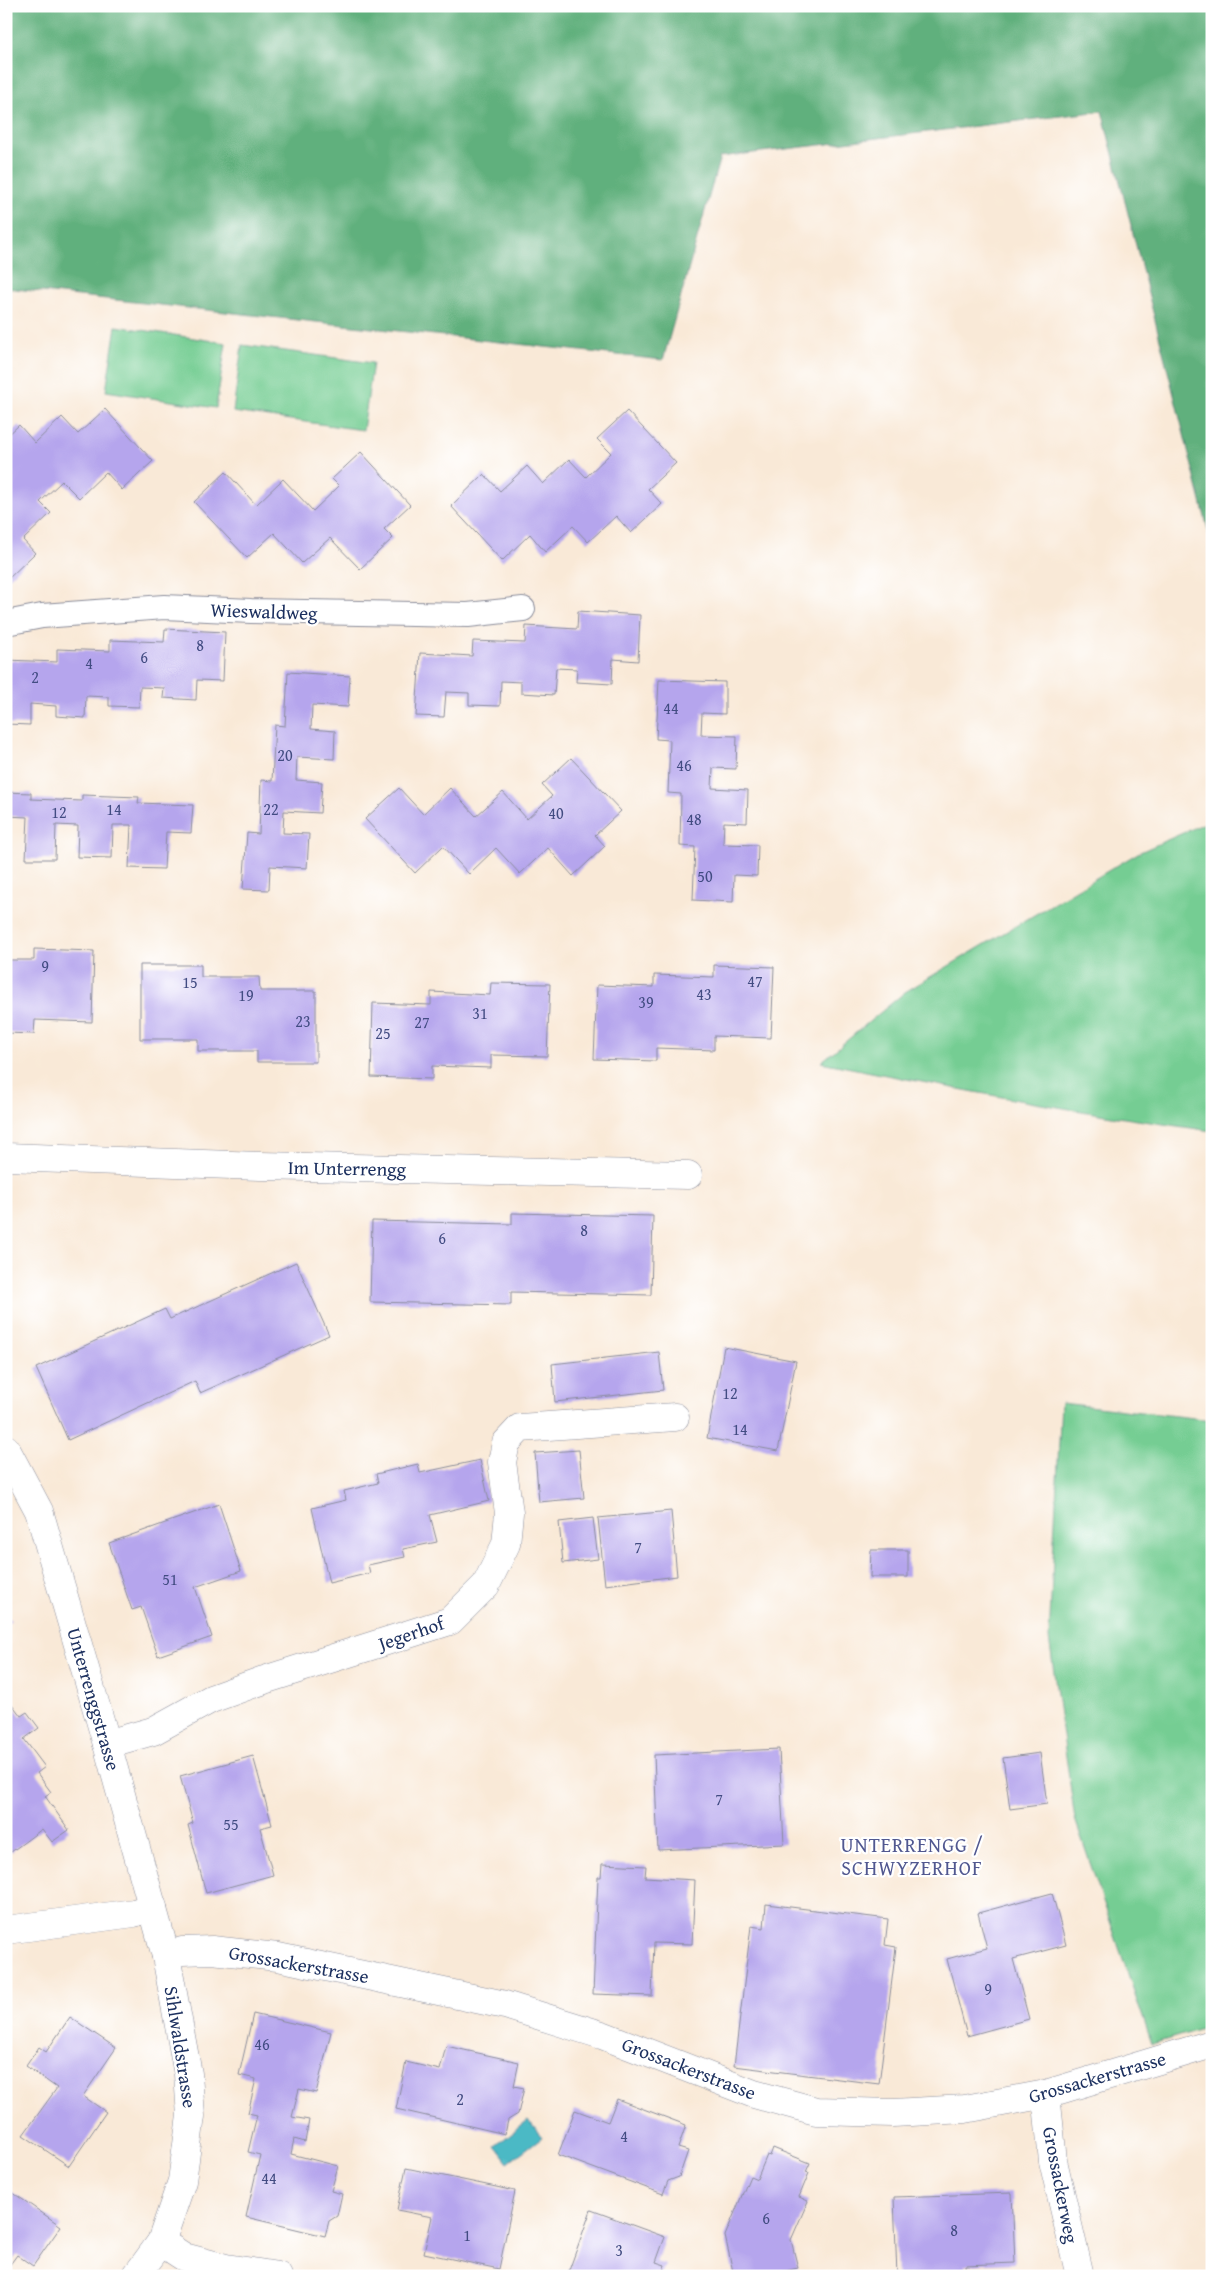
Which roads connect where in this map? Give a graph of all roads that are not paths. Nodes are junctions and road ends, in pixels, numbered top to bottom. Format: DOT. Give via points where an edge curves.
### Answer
graph roads {
  1 [pos="523,609"];
  2 [pos="6,623"];
  3 [pos="6,1157"];
  4 [pos="688,1175"];
  5 [pos="675,1417"];
  6 [pos="6,1448"];
  7 [pos="107,1744"];
  8 [pos="153,1907"];
  9 [pos="6,1930"];
  10 [pos="166,1956"];
  11 [pos="1212,2044"];
  12 [pos="1046,2094"];
  13 [pos="161,2242"];
  14 [pos="136,2276"];
  15 [pos="278,2276"];
  16 [pos="1080,2276"];
  1 -- 2 [label="lane, Wieswaldweg" via="468,616 164,607 42,616"];
  3 -- 4 [label="street, Im Unterrengg"];
  5 -- 7 [label="street, Jegerhof" via="520,1428 506,1443 502,1462 509,1513 506,1544 486,1585 450,1621 211,1699 153,1731"];
  6 -- 7 [label="street, Unterrenggstrasse" via="38,1511"];
  7 -- 8 [label="street, Unterrenggstrasse"];
  8 -- 9 [label="street" via="134,1913"];
  8 -- 10 [label="street, Unterrenggstrasse"];
  10 -- 12 [label="street, Grossackerstrasse" via="182,1951 212,1950 278,1957 505,2005 602,2035 754,2094 816,2111 893,2113 965,2109"];
  10 -- 13 [label="street, Sihlwaldstrasse" via="188,2074 192,2116 182,2181"];
  11 -- 12 [label="street, Grossackerstrasse"];
  12 -- 16 [label="street, Grossackerweg" via="1053,2161"];
  13 -- 14 [label="street, Sihlwaldstrasse"];
  13 -- 15 [label="street" via="184,2257"];
}
